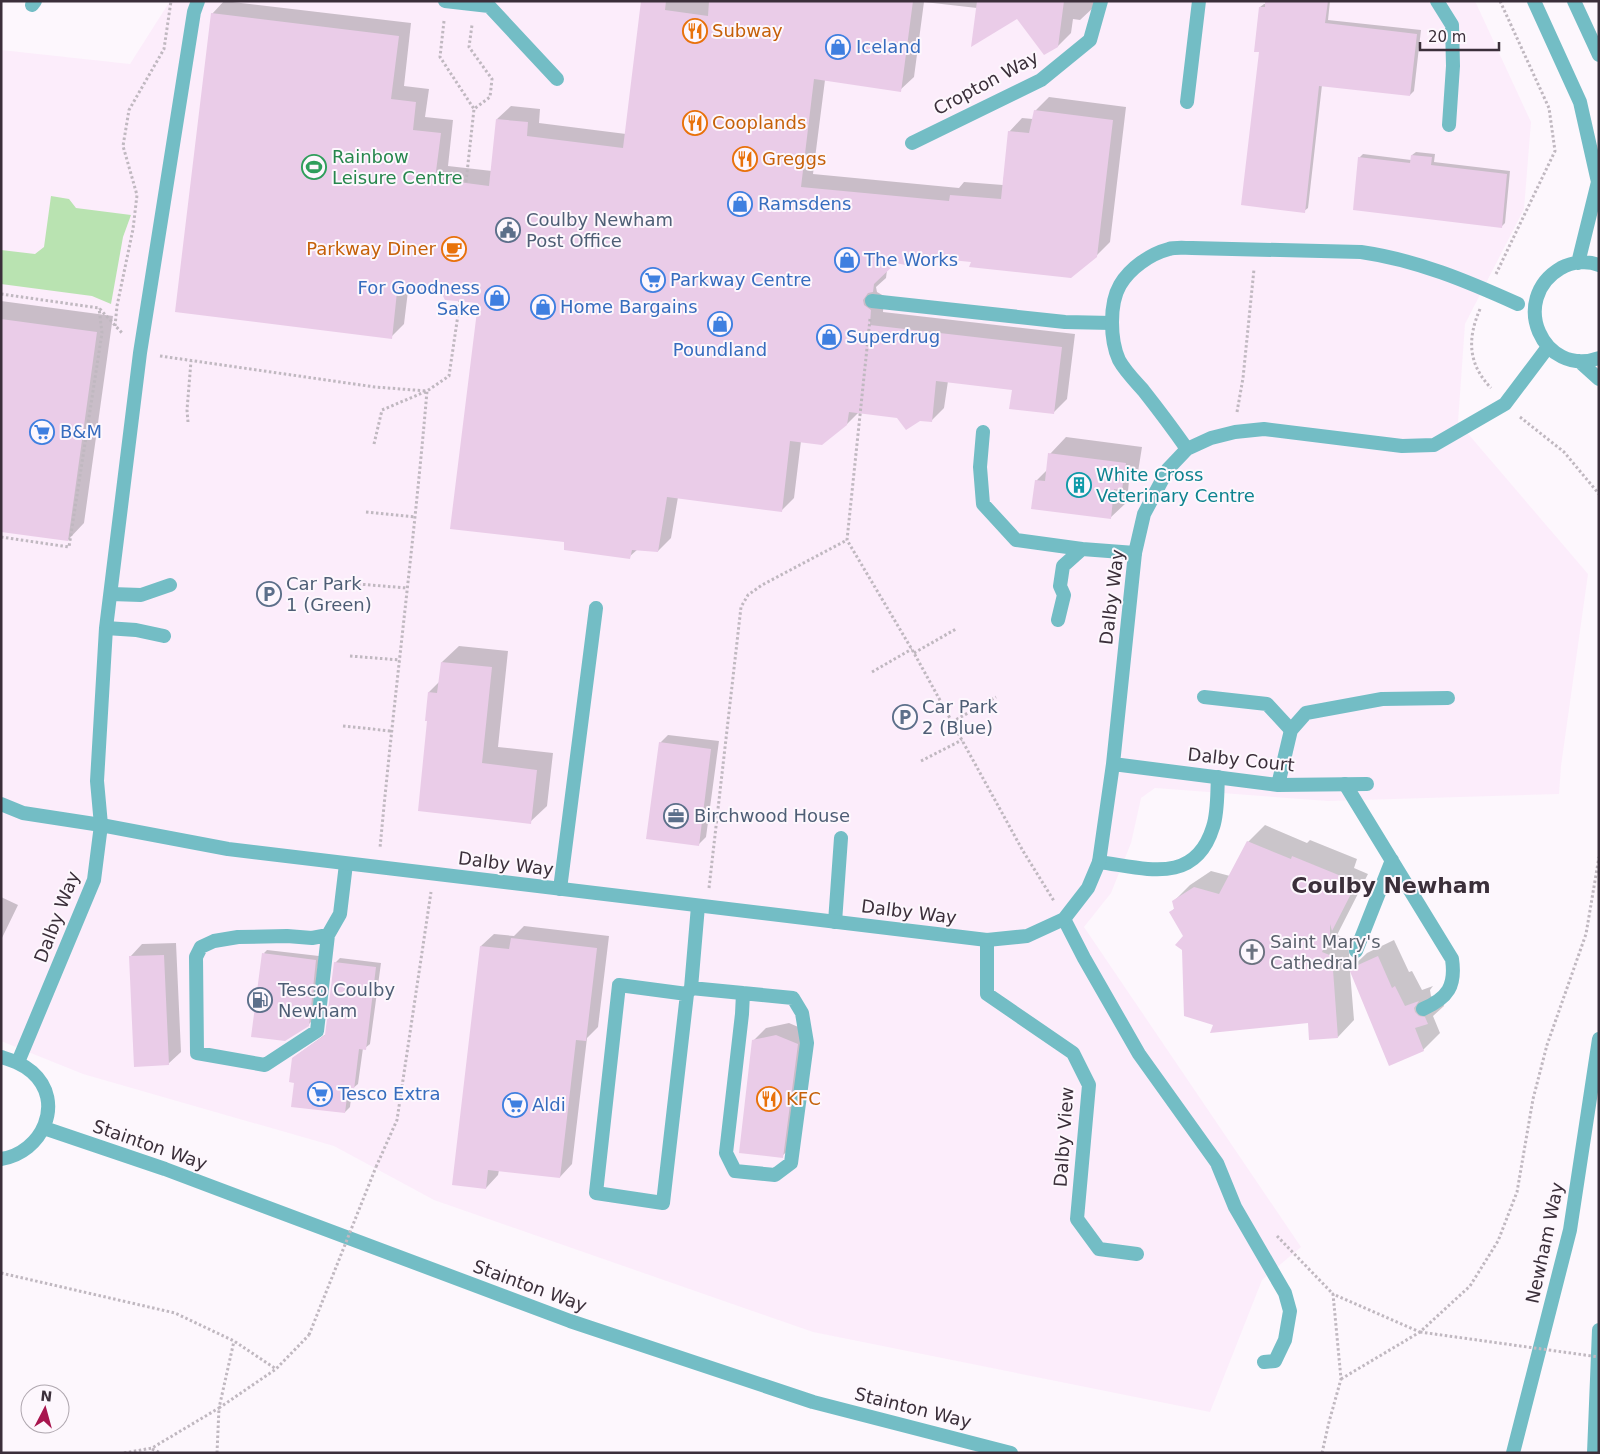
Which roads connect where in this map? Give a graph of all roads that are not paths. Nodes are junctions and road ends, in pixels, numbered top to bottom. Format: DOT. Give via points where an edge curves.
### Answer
graph roads {
  1 [pos="198,1"];
  2 [pos="446,1"];
  3 [pos="1101,1"];
  4 [pos="1199,1"];
  5 [pos="1437,1"];
  6 [pos="1534,1"];
  7 [pos="1574,1"];
  8 [pos="489,4"];
  9 [pos="1599,55"];
  10 [pos="557,79"];
  11 [pos="1187,102"];
  12 [pos="1449,125"];
  13 [pos="912,143"];
  14 [pos="1578,262"];
  15 [pos="1599,266"];
  16 [pos="872,301"];
  17 [pos="1518,304"];
  18 [pos="1112,323"];
  19 [pos="1548,347"];
  20 [pos="1599,358"];
  21 [pos="1579,361"];
  22 [pos="1599,379"];
  23 [pos="983,432"];
  24 [pos="1187,449"];
  25 [pos="1082,549"];
  26 [pos="1135,553"];
  27 [pos="170,585"];
  28 [pos="110,594"];
  29 [pos="596,608"];
  30 [pos="1058,620"];
  31 [pos="106,628"];
  32 [pos="164,636"];
  33 [pos="1204,697"];
  34 [pos="1448,698"];
  35 [pos="1291,730"];
  36 [pos="1113,764"];
  37 [pos="1218,777"];
  38 [pos="1345,784"];
  39 [pos="1367,784"];
  40 [pos="1278,785"];
  41 [pos="1,804"];
  42 [pos="101,825"];
  43 [pos="841,838"];
  44 [pos="1392,860"];
  45 [pos="1099,862"];
  46 [pos="346,864"];
  47 [pos="560,889"];
  48 [pos="702,906"];
  49 [pos="1064,919"];
  50 [pos="835,922"];
  51 [pos="328,935"];
  52 [pos="987,940"];
  53 [pos="1356,951"];
  54 [pos="689,991"];
  55 [pos="743,993"];
  56 [pos="1423,1008"];
  57 [pos="1599,1039"];
  58 [pos="1,1058"];
  59 [pos="18,1062"];
  60 [pos="44,1128"];
  61 [pos="1,1159"];
  62 [pos="1137,1254"];
  63 [pos="1599,1330"];
  64 [pos="1264,1362"];
  65 [pos="1011,1453"];
  66 [pos="1513,1453"];
  67 [pos="1594,1453"];
  1 -- 28 [label="street" via="140,353"];
  2 -- 8 [label="street"];
  3 -- 13 [label="street, Cropton Way" via="1090,40 1041,80"];
  4 -- 11 [label="street"];
  5 -- 12 [label="street" via="1452,25"];
  6 -- 14 [label="street" via="1580,102 1598,182"];
  7 -- 9 [label="street"];
  8 -- 10 [label="street"];
  14 -- 15 [label="street"];
  14 -- 19 [label="street" via="1552,274 1541,287 1535,303 1538,332"];
  16 -- 18 [label="street" via="1066,322"];
  17 -- 18 [label="street" via="1427,266 1389,256 1361,252 1169,249 1134,268 1120,286"];
  18 -- 24 [label="street" via="1113,343 1120,361"];
  19 -- 21 [label="street"];
  19 -- 24 [label="street, Dalby Way" via="1505,404 1434,445 1402,446 1264,429 1211,438"];
  20 -- 21 [label="street"];
  21 -- 22 [label="street"];
  23 -- 25 [label="street" via="980,467 983,504 1016,540"];
  24 -- 26 [label="street, Dalby Way" via="1168,468 1144,514"];
  25 -- 26 [label="street"];
  25 -- 30 [label="street" via="1064,566 1060,586 1064,595"];
  26 -- 36 [label="street, Dalby Way"];
  27 -- 28 [label="street" via="141,595"];
  28 -- 31 [label="street"];
  29 -- 47 [label="street"];
  31 -- 32 [label="street"];
  31 -- 42 [label="street" via="97,781"];
  33 -- 35 [label="street" via="1267,704"];
  34 -- 35 [label="street" via="1382,699 1306,713"];
  35 -- 40 [label="street"];
  36 -- 37 [label="street, Dalby Court"];
  36 -- 45 [label="street, Dalby Way"];
  37 -- 40 [label="street, Dalby Court"];
  37 -- 45 [label="street" via="1214,826 1205,847 1186,865 1161,871"];
  38 -- 39 [label="street, Dalby Court"];
  38 -- 40 [label="street, Dalby Court"];
  38 -- 44 [label="street"];
  41 -- 42 [label="street" via="23,813"];
  42 -- 46 [label="street, Dalby Way" via="228,849"];
  42 -- 59 [label="street, Dalby Way" via="94,880"];
  43 -- 50 [label="street"];
  44 -- 53 [label="street"];
  44 -- 56 [label="street" via="1452,959 1451,988 1436,1003"];
  45 -- 49 [label="street, Dalby Way" via="1088,888"];
  46 -- 47 [label="street, Dalby Way"];
  46 -- 51 [label="street" via="340,914"];
  47 -- 48 [label="street, Dalby Way"];
  48 -- 50 [label="street, Dalby Way"];
  48 -- 54 [label="street"];
  49 -- 52 [label="street, Dalby Way" via="1027,936"];
  49 -- 64 [label="street" via="1139,1054 1217,1163 1235,1206 1285,1293 1290,1311 1285,1340 1275,1361"];
  50 -- 52 [label="street, Dalby Way"];
  51 -- 51 [label="street" via="312,938 238,937 201,947 196,957 197,1053 265,1065 317,1030"];
  52 -- 62 [label="street, Dalby View" via="987,994 1074,1053 1089,1085 1077,1219 1099,1249"];
  54 -- 54 [label="street" via="663,1203 596,1193 619,985"];
  54 -- 55 [label="street"];
  55 -- 55 [label="street" via="726,1153 735,1171 775,1175 790,1163 807,1043 802,1013 793,998"];
  57 -- 66 [label="street, Newham Way" via="1570,1230"];
  58 -- 59 [label="street"];
  59 -- 60 [label="street" via="42,1085 48,1114"];
  60 -- 61 [label="street" via="34,1143 20,1154"];
  60 -- 65 [label="street, Stainton Way" via="165,1169 570,1321 813,1402"];
  63 -- 67 [label="street"];
}
